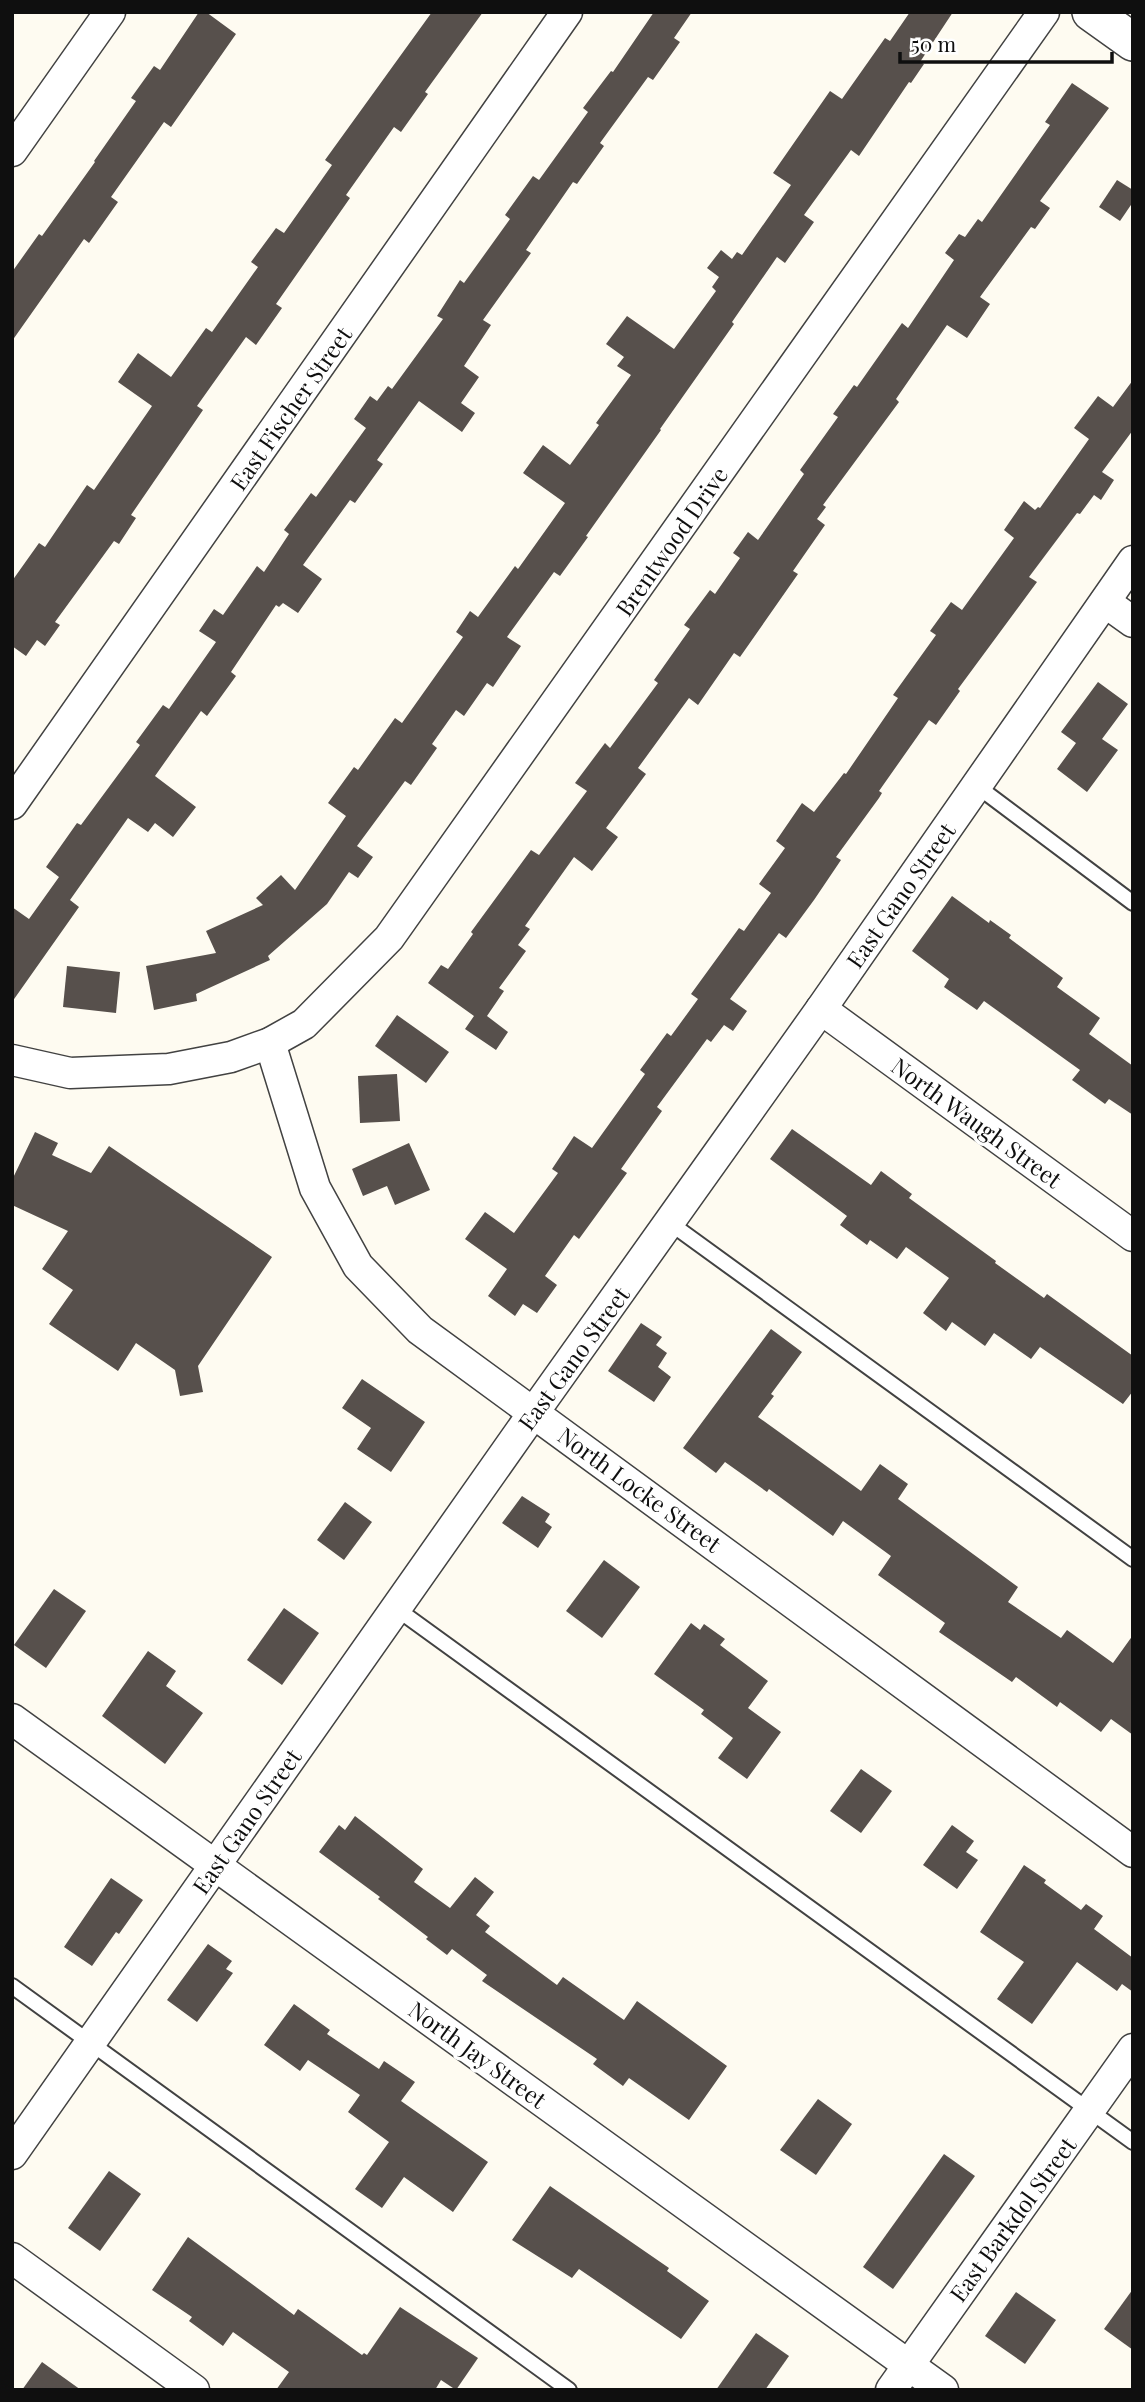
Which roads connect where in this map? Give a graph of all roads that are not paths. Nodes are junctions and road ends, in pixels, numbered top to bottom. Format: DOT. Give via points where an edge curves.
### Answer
graph roads {
  1 [pos="110,12"];
  2 [pos="567,12"];
  3 [pos="1045,12"];
  4 [pos="1091,12"];
  5 [pos="1133,42"];
  6 [pos="12,151"];
  7 [pos="1133,561"];
  8 [pos="1105,602"];
  9 [pos="1133,622"];
  10 [pos="976,786"];
  11 [pos="12,803"];
  12 [pos="1133,903"];
  13 [pos="821,1009"];
  14 [pos="270,1043"];
  15 [pos="12,1060"];
  16 [pos="670,1223"];
  17 [pos="1133,1236"];
  18 [pos="534,1412"];
  19 [pos="1133,1559"];
  20 [pos="397,1609"];
  21 [pos="12,1719"];
  22 [pos="1133,1852"];
  23 [pos="214,1865"];
  24 [pos="12,1986"];
  25 [pos="91,2043"];
  26 [pos="1133,2049"];
  27 [pos="1090,2111"];
  28 [pos="1133,2142"];
  29 [pos="12,2154"];
  30 [pos="12,2258"];
  31 [pos="909,2365"];
  32 [pos="194,2390"];
  33 [pos="569,2390"];
  34 [pos="891,2390"];
  35 [pos="943,2390"];
  1 -- 6 [label="street"];
  2 -- 11 [label="street, East Fischer Street"];
  3 -- 14 [label="street, Brentwood Drive" via="389,938 303,1024"];
  4 -- 5 [label="street"];
  7 -- 8 [label="street, East Gano Street"];
  8 -- 9 [label="street"];
  8 -- 10 [label="street, East Gano Street"];
  10 -- 12 [label="lane"];
  10 -- 13 [label="street, East Gano Street"];
  13 -- 16 [label="street, East Gano Street"];
  13 -- 17 [label="street, North Waugh Street"];
  14 -- 15 [label="street" via="231,1057 169,1069 70,1073"];
  14 -- 18 [label="street, North Locke Street" via="315,1188 358,1266 420,1329"];
  16 -- 18 [label="street, East Gano Street"];
  16 -- 19 [label="lane"];
  18 -- 20 [label="street, East Gano Street"];
  18 -- 22 [label="street, North Locke Street"];
  20 -- 23 [label="street, East Gano Street"];
  20 -- 27 [label="lane"];
  21 -- 23 [label="street, North Jay Street"];
  23 -- 25 [label="street, East Gano Street"];
  23 -- 31 [label="street, North Jay Street"];
  24 -- 25 [label="lane"];
  25 -- 29 [label="street, East Gano Street"];
  25 -- 33 [label="lane"];
  26 -- 27 [label="street, East Barkdol Street"];
  27 -- 28 [label="lane"];
  27 -- 31 [label="street, East Barkdol Street"];
  30 -- 32 [label="street"];
  31 -- 34 [label="street, East Barkdol Street"];
  31 -- 35 [label="street, North Jay Street"];
}
